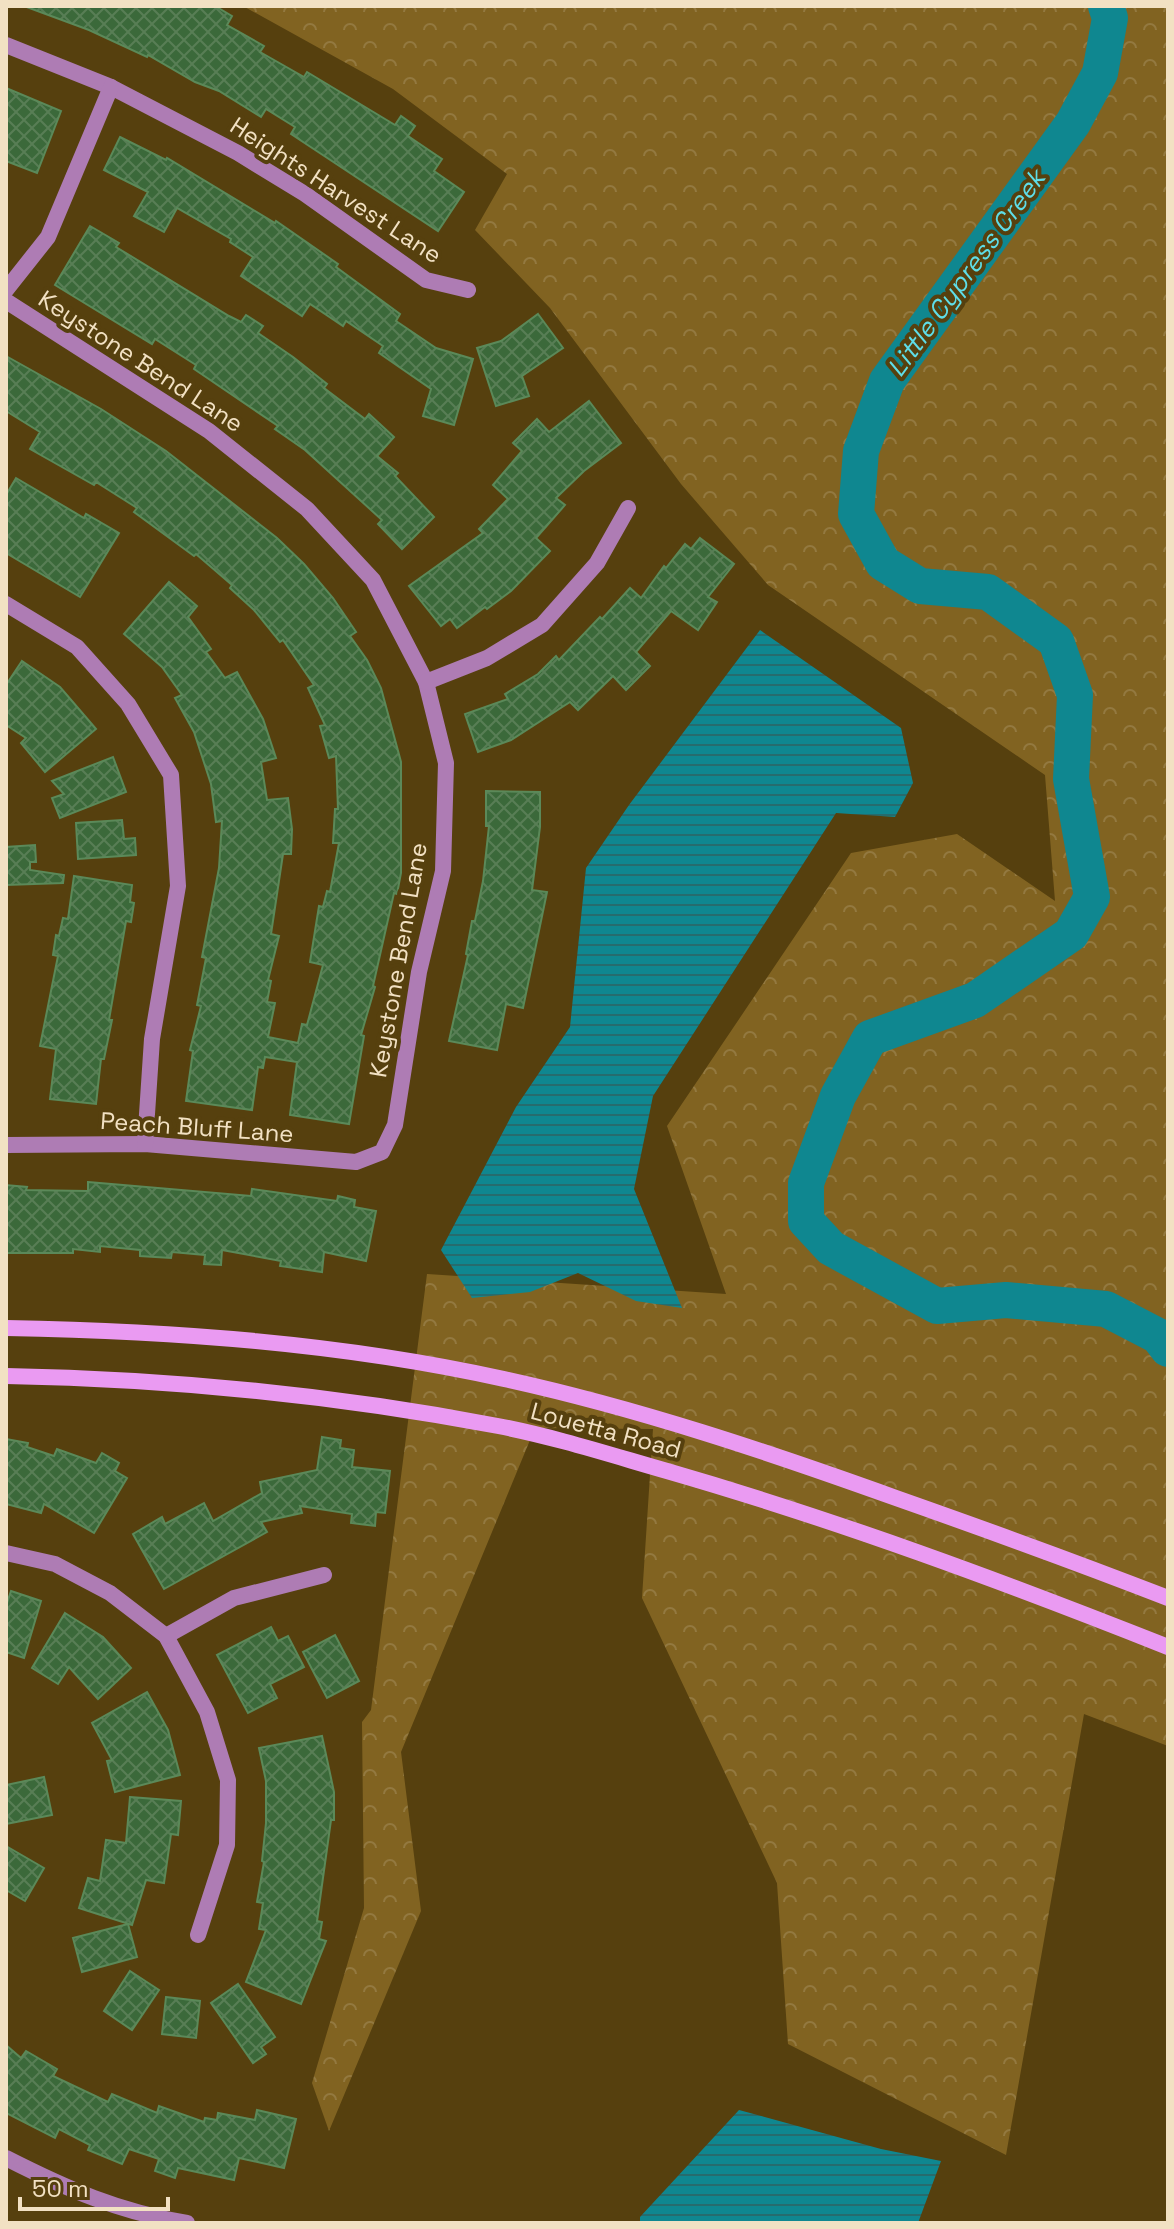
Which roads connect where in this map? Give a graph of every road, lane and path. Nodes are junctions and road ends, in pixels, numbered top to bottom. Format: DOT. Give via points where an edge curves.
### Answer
graph roads {
  1 [pos="6,45"];
  2 [pos="111,87"];
  3 [pos="6,290"];
  4 [pos="468,290"];
  5 [pos="6,301"];
  6 [pos="628,508"];
  7 [pos="6,604"];
  8 [pos="426,682"];
  9 [pos="145,1144"];
  10 [pos="6,1145"];
  11 [pos="382,1152"];
  12 [pos="6,1328"];
  13 [pos="6,1376"];
  14 [pos="6,1553"];
  15 [pos="324,1575"];
  16 [pos="1168,1598"];
  17 [pos="166,1636"];
  18 [pos="1168,1647"];
  19 [pos="198,1935"];
  20 [pos="6,2158"];
  21 [pos="187,2223"];
  1 -- 2 [label="street, Heights Harvest Lane"];
  2 -- 3 [label="street" via="48,237"];
  2 -- 4 [label="street, Heights Harvest Lane" via="305,194 426,280"];
  5 -- 8 [label="street, Keystone Bend Lane" via="209,431 307,509 373,580"];
  6 -- 8 [label="street" via="597,563 542,625 487,658"];
  7 -- 9 [label="street" via="77,647 128,704 171,775 178,886 152,1039"];
  8 -- 11 [label="street, Keystone Bend Lane" via="446,763 443,871 419,972 395,1125"];
  9 -- 10 [label="street, Peach Bluff Lane"];
  9 -- 11 [label="street, Peach Bluff Lane" via="356,1162"];
  12 -- 16 [label="main road, Louetta Road" via="231,1339 503,1379 750,1446"];
  13 -- 18 [label="main road, Louetta Road" via="228,1387 501,1427 747,1494"];
  14 -- 17 [label="street" via="55,1564 110,1593"];
  15 -- 17 [label="street" via="234,1598"];
  17 -- 19 [label="street" via="207,1712 228,1780 227,1845"];
  20 -- 21 [label="street" via="68,2190 150,2217"];
}
